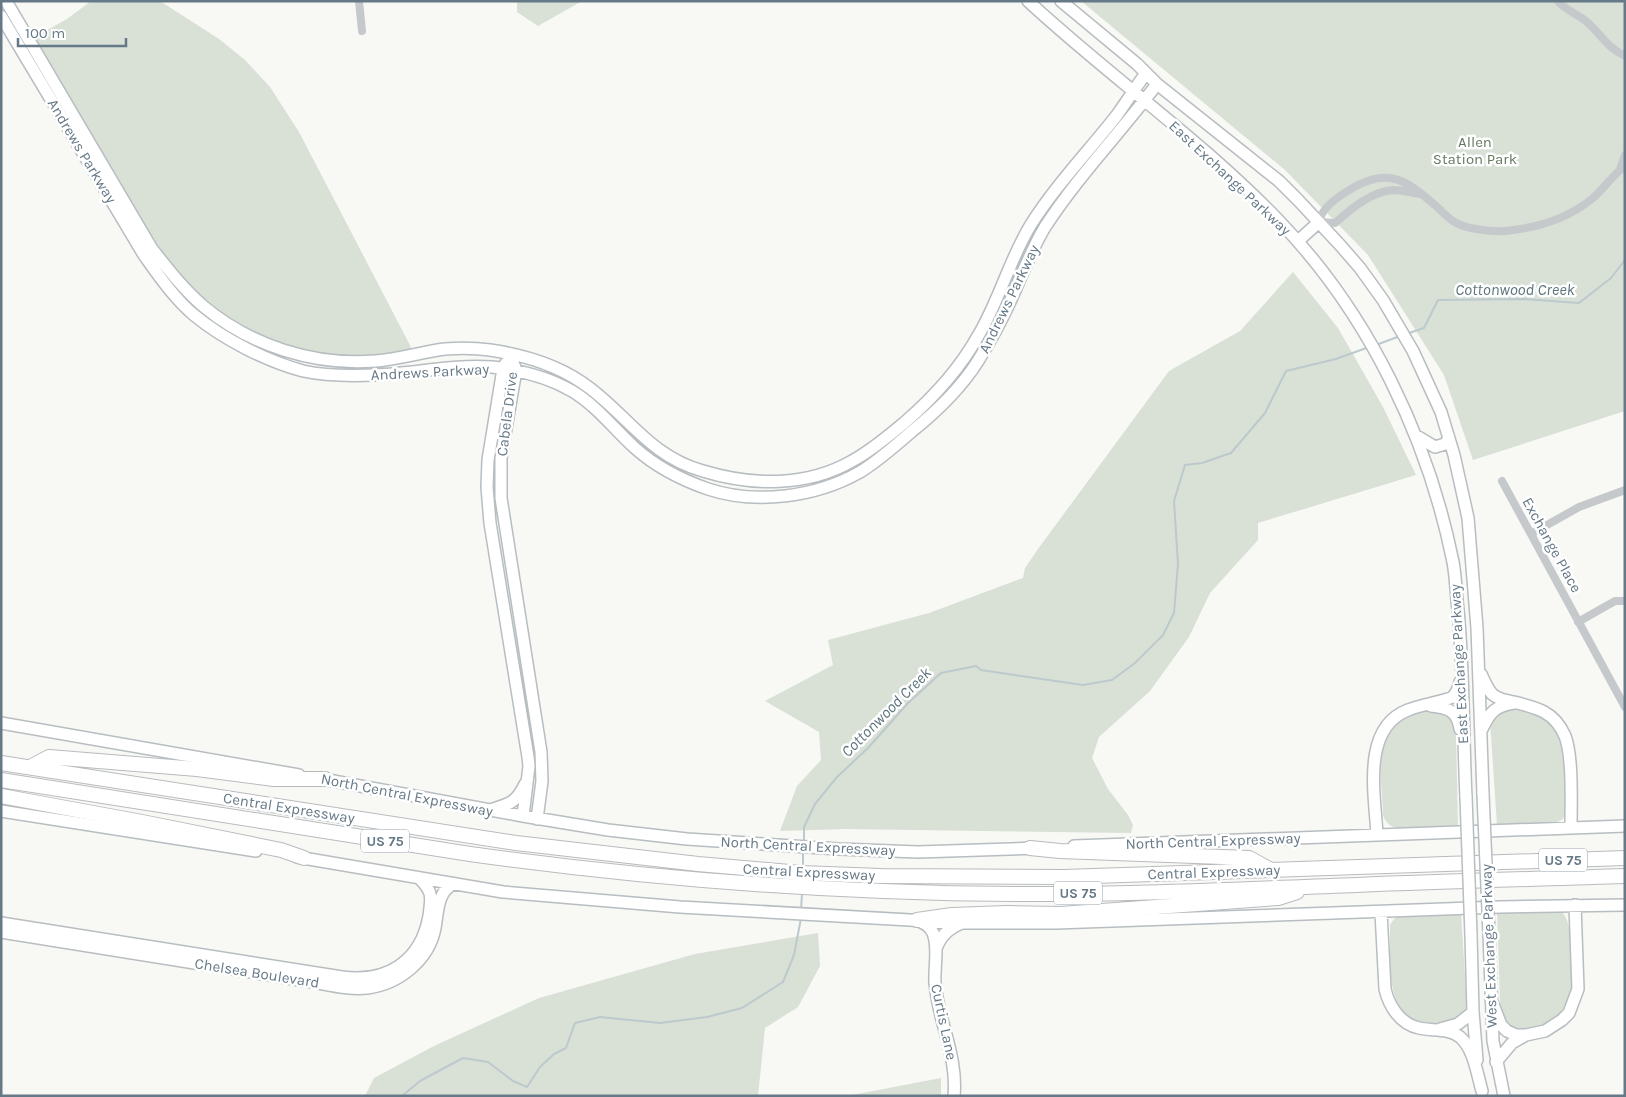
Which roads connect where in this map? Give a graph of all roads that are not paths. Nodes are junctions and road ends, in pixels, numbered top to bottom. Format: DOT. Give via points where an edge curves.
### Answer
graph roads {
  1 [pos="359,1"];
  2 [pos="1028,1"];
  3 [pos="1062,1"];
  4 [pos="1558,1"];
  5 [pos="8,2"];
  6 [pos="1,16"];
  7 [pos="362,31"];
  8 [pos="1625,56"];
  9 [pos="1146,73"];
  10 [pos="1158,84"];
  11 [pos="1133,92"];
  12 [pos="1144,101"];
  13 [pos="1625,155"];
  14 [pos="94,161"];
  15 [pos="1623,167"];
  16 [pos="1420,194"];
  17 [pos="1039,213"];
  18 [pos="1049,221"];
  19 [pos="1318,222"];
  20 [pos="1298,241"];
  21 [pos="998,296"];
  22 [pos="1010,302"];
  23 [pos="241,339"];
  24 [pos="511,355"];
  25 [pos="503,369"];
  26 [pos="516,370"];
  27 [pos="920,409"];
  28 [pos="928,419"];
  29 [pos="623,436"];
  30 [pos="1415,436"];
  31 [pos="1449,438"];
  32 [pos="691,467"];
  33 [pos="1502,481"];
  34 [pos="770,482"];
  35 [pos="1625,490"];
  36 [pos="770,497"];
  37 [pos="1531,534"];
  38 [pos="1471,541"];
  39 [pos="1448,545"];
  40 [pos="1625,601"];
  41 [pos="1578,622"];
  42 [pos="1462,667"];
  43 [pos="1478,668"];
  44 [pos="1516,703"];
  45 [pos="1425,705"];
  46 [pos="1625,707"];
  47 [pos="1,723"];
  48 [pos="1481,729"];
  49 [pos="1463,742"];
  50 [pos="1,763"];
  51 [pos="30,767"];
  52 [pos="528,778"];
  53 [pos="325,779"];
  54 [pos="1,780"];
  55 [pos="1483,794"];
  56 [pos="1,796"];
  57 [pos="1466,797"];
  58 [pos="488,810"];
  59 [pos="1,811"];
  60 [pos="524,816"];
  61 [pos="537,819"];
  62 [pos="1625,826"];
  63 [pos="1571,828"];
  64 [pos="1377,835"];
  65 [pos="1030,848"];
  66 [pos="304,858"];
  67 [pos="1625,858"];
  68 [pos="1271,870"];
  69 [pos="1625,876"];
  70 [pos="420,879"];
  71 [pos="836,881"];
  72 [pos="453,884"];
  73 [pos="1319,886"];
  74 [pos="1575,905"];
  75 [pos="1625,905"];
  76 [pos="1381,912"];
  77 [pos="917,920"];
  78 [pos="1,923"];
  79 [pos="963,923"];
  80 [pos="1,932"];
  81 [pos="936,949"];
  82 [pos="1491,999"];
  83 [pos="1473,1012"];
  84 [pos="1438,1030"];
  85 [pos="1526,1035"];
  86 [pos="1496,1062"];
  87 [pos="1483,1093"];
  88 [pos="954,1096"];
  89 [pos="1504,1096"];
  1 -- 7 [label="street"];
  2 -- 11 [label="main road, East Exchange Parkway"];
  3 -- 9 [label="main road, East Exchange Parkway"];
  4 -- 8 [label="street" via="1584,19 1606,44"];
  5 -- 14 [label="main road, Andrews Parkway"];
  6 -- 14 [label="main road, Andrews Parkway"];
  9 -- 10 [label="main road, East Exchange Parkway"];
  9 -- 11 [label="main road, Andrews Parkway"];
  10 -- 12 [label="main road, Andrews Parkway"];
  10 -- 19 [label="main road, East Exchange Parkway" via="1279,181"];
  11 -- 12 [label="main road, East Exchange Parkway"];
  11 -- 17 [label="main road, Andrews Parkway"];
  12 -- 18 [label="main road, Andrews Parkway"];
  12 -- 20 [label="main road, East Exchange Parkway" via="1238,181"];
  13 -- 15 [label="street"];
  14 -- 23 [label="main road, Andrews Parkway" via="152,249 176,279"];
  15 -- 16 [label="street" via="1592,199 1567,215 1536,227 1503,231 1477,229 1454,222"];
  16 -- 19 [label="street" via="1401,190 1384,192 1361,202 1335,222"];
  16 -- 19 [label="street" via="1410,185 1390,177 1370,181 1344,193 1323,210"];
  17 -- 18 [label="main road"];
  17 -- 21 [label="main road, Andrews Parkway" via="1014,256"];
  18 -- 22 [label="main road, Andrews Parkway" via="1027,260"];
  19 -- 20 [label="main road"];
  19 -- 31 [label="main road, East Exchange Parkway" via="1378,293 1405,336 1441,412"];
  20 -- 30 [label="main road, East Exchange Parkway" via="1351,312 1398,397"];
  21 -- 22 [label="main road"];
  21 -- 27 [label="main road, Andrews Parkway" via="967,356"];
  22 -- 28 [label="main road, Andrews Parkway" via="975,365"];
  23 -- 24 [label="main road, Andrews Parkway" via="340,362 377,361 445,349"];
  23 -- 25 [label="main road, Andrews Parkway" via="273,360 304,371 379,375 470,366"];
  24 -- 25 [label="main road, Cabela Drive"];
  24 -- 26 [label="main road, Cabela Drive"];
  24 -- 32 [label="main road, Andrews Parkway" via="541,363 575,378 658,450"];
  25 -- 26 [label="main road, Andrews Parkway"];
  25 -- 52 [label="main road, Cabela Drive" via="491,437 487,487 490,523 524,725"];
  26 -- 29 [label="main road, Andrews Parkway" via="572,391"];
  26 -- 61 [label="main road, Cabela Drive" via="501,458 501,498 541,752 542,781"];
  27 -- 28 [label="main road"];
  27 -- 34 [label="main road, Andrews Parkway" via="849,463 812,477"];
  28 -- 36 [label="main road, Andrews Parkway" via="857,474 815,491"];
  29 -- 32 [label="main road" via="633,436 678,468"];
  29 -- 36 [label="main road, Andrews Parkway" via="663,468 697,484 735,495"];
  30 -- 31 [label="main road" via="1435,447 1445,444"];
  30 -- 39 [label="main road, East Exchange Parkway" via="1429,473"];
  31 -- 38 [label="main road, East Exchange Parkway" via="1464,494"];
  32 -- 34 [label="main road, Andrews Parkway" via="735,479"];
  33 -- 37 [label="street, Exchange Place"];
  34 -- 36 [label="main road"];
  35 -- 37 [label="street" via="1579,507"];
  37 -- 41 [label="street, Exchange Place"];
  38 -- 39 [label="main road"];
  38 -- 43 [label="main road, East Exchange Parkway"];
  39 -- 42 [label="main road, East Exchange Parkway" via="1453,564"];
  40 -- 41 [label="street" via="1615,602"];
  41 -- 46 [label="street, Exchange Place"];
  42 -- 45 [label="main road" via="1460,685 1452,696"];
  42 -- 49 [label="main road, East Exchange Parkway"];
  43 -- 44 [label="main road" via="1492,694"];
  43 -- 48 [label="main road, East Exchange Parkway"];
  44 -- 48 [label="main road" via="1496,708"];
  44 -- 63 [label="main road" via="1542,710 1564,736 1569,754"];
  45 -- 49 [label="main road" via="1444,708 1454,714"];
  45 -- 64 [label="main road" via="1396,716 1378,742 1374,759"];
  47 -- 53 [label="main road, North Central Expressway"];
  48 -- 55 [label="main road, East Exchange Parkway"];
  49 -- 57 [label="main road, East Exchange Parkway"];
  50 -- 51 [label="highway, Central Expressway / US 75"];
  51 -- 53 [label="highway" via="49,757 274,779"];
  51 -- 71 [label="highway, Central Expressway / US 75" via="507,842 765,870"];
  52 -- 58 [label="main road" via="518,799"];
  52 -- 60 [label="main road, Cabela Drive"];
  53 -- 58 [label="main road, North Central Expressway"];
  54 -- 71 [label="highway, Central Expressway / US 75" via="523,862 648,876 770,884"];
  55 -- 82 [label="main road, West Exchange Parkway, bridge"];
  56 -- 66 [label="highway" via="281,850"];
  57 -- 83 [label="main road, West Exchange Parkway, bridge"];
  58 -- 60 [label="main road, North Central Expressway"];
  59 -- 66 [label="main road"];
  60 -- 61 [label="main road, North Central Expressway"];
  61 -- 65 [label="main road, North Central Expressway" via="687,839 840,849 918,852"];
  62 -- 63 [label="main road, North Central Expressway"];
  63 -- 64 [label="main road, North Central Expressway"];
  64 -- 65 [label="main road, North Central Expressway"];
  65 -- 68 [label="highway" via="1249,858"];
  66 -- 70 [label="main road"];
  67 -- 68 [label="highway, Central Expressway / US 75"];
  68 -- 71 [label="highway, Central Expressway / US 75"];
  69 -- 73 [label="highway, Central Expressway / US 75"];
  70 -- 72 [label="main road"];
  70 -- 78 [label="main road, Chelsea Boulevard" via="432,896 427,929 418,946 401,965 368,978 342,977"];
  71 -- 73 [label="highway, Central Expressway / US 75" via="1016,894"];
  72 -- 77 [label="main road" via="620,903"];
  72 -- 80 [label="main road, Chelsea Boulevard" via="440,897 434,930 418,961 394,980 367,988"];
  73 -- 77 [label="highway" via="1278,898 1061,914 952,915"];
  74 -- 75 [label="main road"];
  74 -- 76 [label="main road"];
  74 -- 85 [label="main road" via="1578,969 1575,999 1562,1020 1545,1031"];
  76 -- 79 [label="main road"];
  76 -- 84 [label="main road" via="1388,1000 1393,1010 1408,1024"];
  77 -- 79 [label="main road"];
  77 -- 81 [label="main road, Curtis Lane" via="930,928"];
  79 -- 81 [label="main road" via="946,932"];
  81 -- 88 [label="main road, Curtis Lane" via="935,982 953,1062"];
  82 -- 85 [label="main road" via="1501,1025 1516,1035"];
  82 -- 86 [label="main road, West Exchange Parkway"];
  83 -- 84 [label="main road" via="1458,1024"];
  83 -- 87 [label="main road, West Exchange Parkway" via="1475,1050"];
  84 -- 87 [label="main road" via="1454,1034 1465,1042"];
  85 -- 86 [label="main road" via="1512,1043"];
  86 -- 89 [label="main road, West Exchange Parkway"];
}
